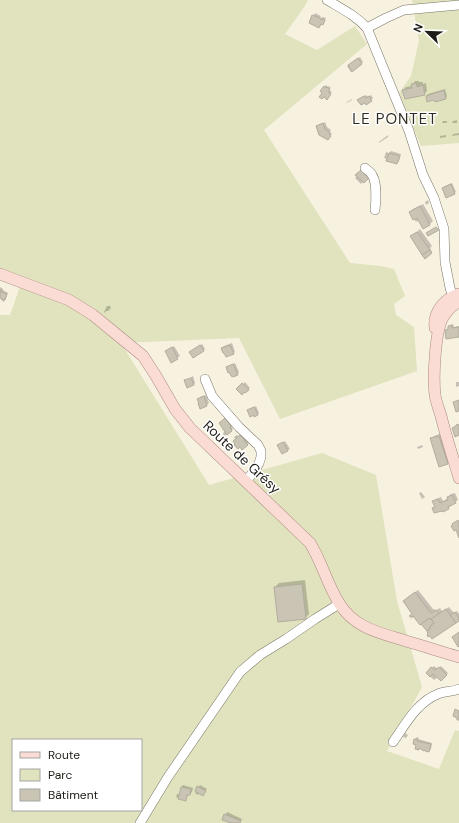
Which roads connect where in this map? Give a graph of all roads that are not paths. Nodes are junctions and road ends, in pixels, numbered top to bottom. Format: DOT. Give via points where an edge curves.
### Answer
graph roads {
  1 [pos="327,0"];
  2 [pos="459,5"];
  3 [pos="367,28"];
  4 [pos="365,168"];
  5 [pos="374,210"];
  6 [pos="0,274"];
  7 [pos="457,299"];
  8 [pos="205,378"];
  9 [pos="459,478"];
  10 [pos="246,481"];
  11 [pos="340,604"];
  12 [pos="459,657"];
  13 [pos="459,689"];
  14 [pos="393,742"];
  15 [pos="140,823"];
  1 -- 3 [label="street" via="359,19"];
  2 -- 3 [label="street" via="404,10"];
  3 -- 7 [label="street" via="434,198 444,229 445,262"];
  4 -- 5 [label="street" via="373,175 375,183"];
  6 -- 10 [label="main road, Route de Grésy" via="69,300 93,315 143,356 175,409 190,428"];
  7 -- 9 [label="main road" via="444,303 435,316 437,340 434,375 435,395"];
  8 -- 10 [label="street" via="212,396 262,451 256,470"];
  10 -- 11 [label="main road, Route de Grésy" via="310,543"];
  11 -- 12 [label="main road, Route de Grésy" via="355,621 372,631"];
  11 -- 15 [label="street" via="260,655 240,672 168,777"];
  13 -- 14 [label="street" via="439,693 427,700 412,714"];
}
